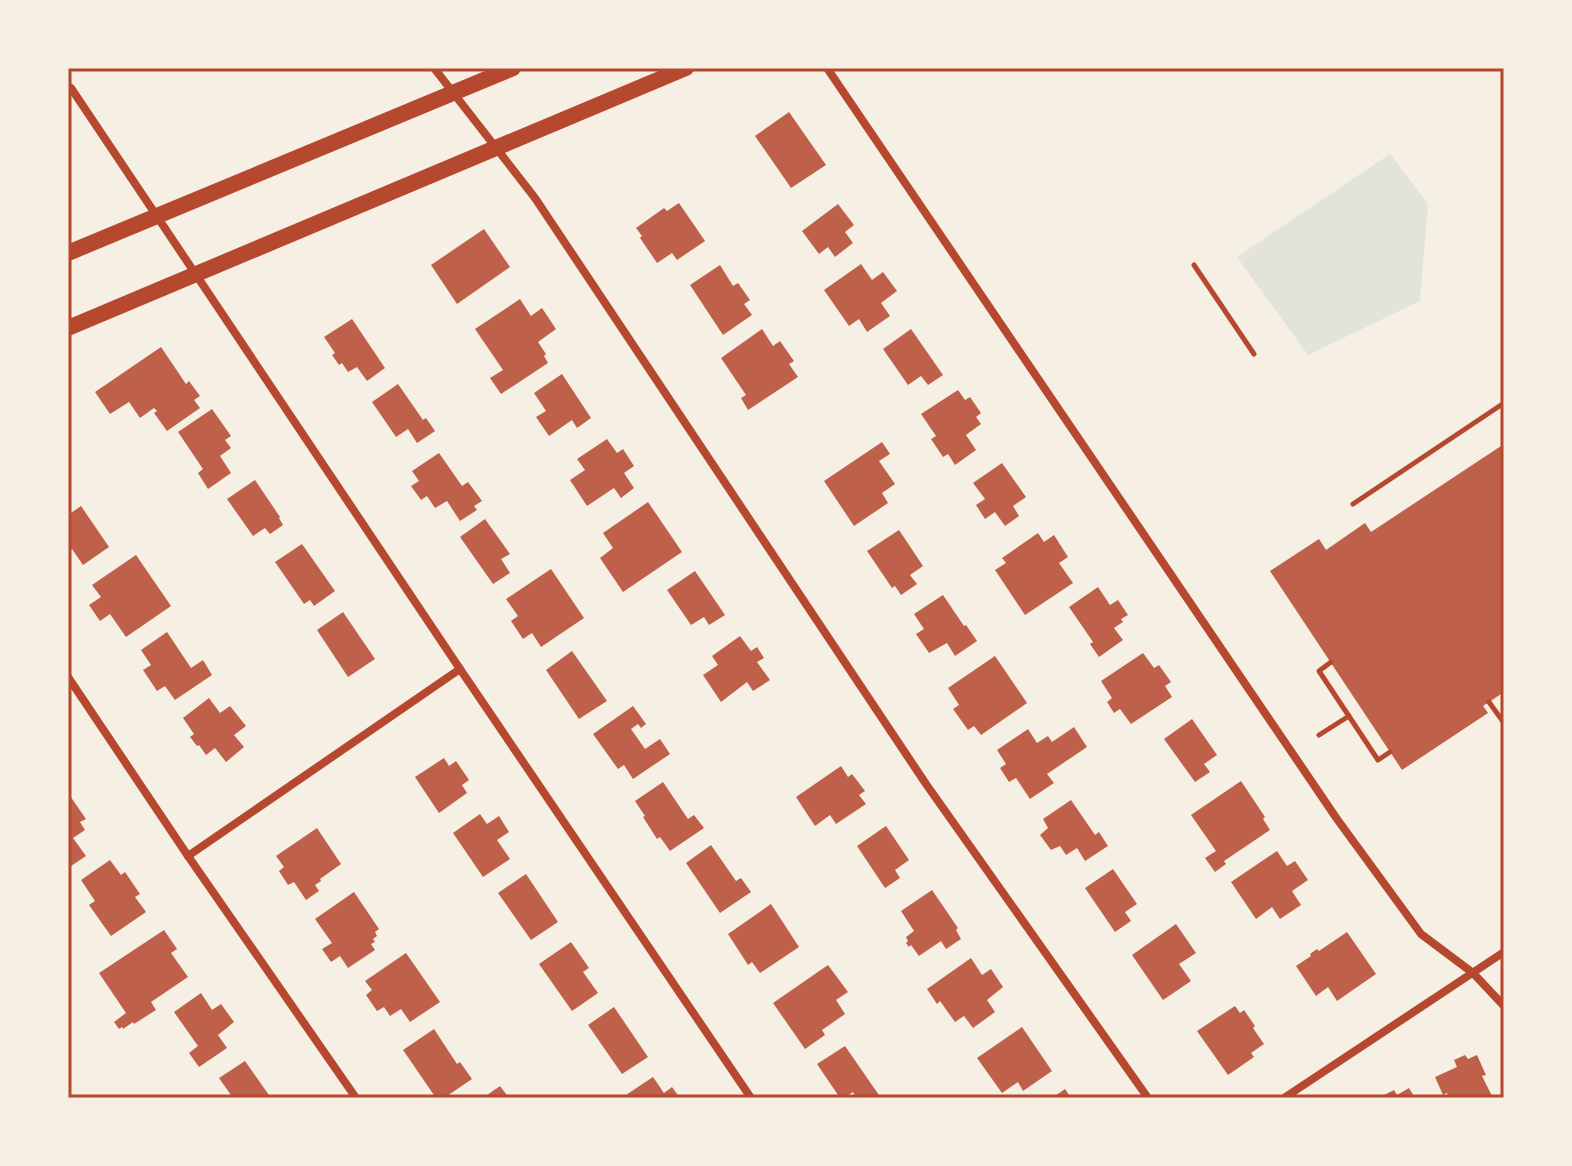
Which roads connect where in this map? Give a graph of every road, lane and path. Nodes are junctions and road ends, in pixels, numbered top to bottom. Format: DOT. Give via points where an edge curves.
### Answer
graph roads {
  1 [pos="434,68"];
  2 [pos="513,68"];
  3 [pos="686,68"];
  4 [pos="827,68"];
  5 [pos="68,86"];
  6 [pos="454,93"];
  7 [pos="496,147"];
  8 [pos="156,217"];
  9 [pos="68,253"];
  10 [pos="1194,265"];
  11 [pos="196,276"];
  12 [pos="68,328"];
  13 [pos="1254,354"];
  14 [pos="1504,403"];
  15 [pos="1353,504"];
  16 [pos="1331,662"];
  17 [pos="460,669"];
  18 [pos="68,677"];
  19 [pos="1489,702"];
  20 [pos="1349,716"];
  21 [pos="1504,723"];
  22 [pos="1319,735"];
  23 [pos="1390,752"];
  24 [pos="188,856"];
  25 [pos="1504,952"];
  26 [pos="1473,973"];
  27 [pos="1504,1006"];
  28 [pos="356,1098"];
  29 [pos="751,1098"];
  30 [pos="1148,1098"];
  31 [pos="1284,1098"];
  1 -- 6 [label="street"];
  2 -- 6 [label="main road"];
  3 -- 7 [label="main road"];
  4 -- 26 [label="street" via="1337,819 1421,934"];
  5 -- 8 [label="street"];
  6 -- 7 [label="street"];
  6 -- 8 [label="main road"];
  7 -- 11 [label="main road"];
  7 -- 30 [label="street" via="926,784"];
  8 -- 9 [label="main road"];
  8 -- 11 [label="street"];
  10 -- 13 [label="path"];
  11 -- 12 [label="main road"];
  11 -- 17 [label="street"];
  14 -- 15 [label="path"];
  16 -- 20 [label="path" via="1319,671"];
  17 -- 24 [label="street"];
  17 -- 29 [label="street"];
  18 -- 24 [label="street"];
  19 -- 21 [label="path"];
  20 -- 22 [label="path"];
  20 -- 23 [label="path" via="1378,760"];
  24 -- 28 [label="street"];
  25 -- 26 [label="street"];
  26 -- 27 [label="street"];
  26 -- 31 [label="street"];
}
